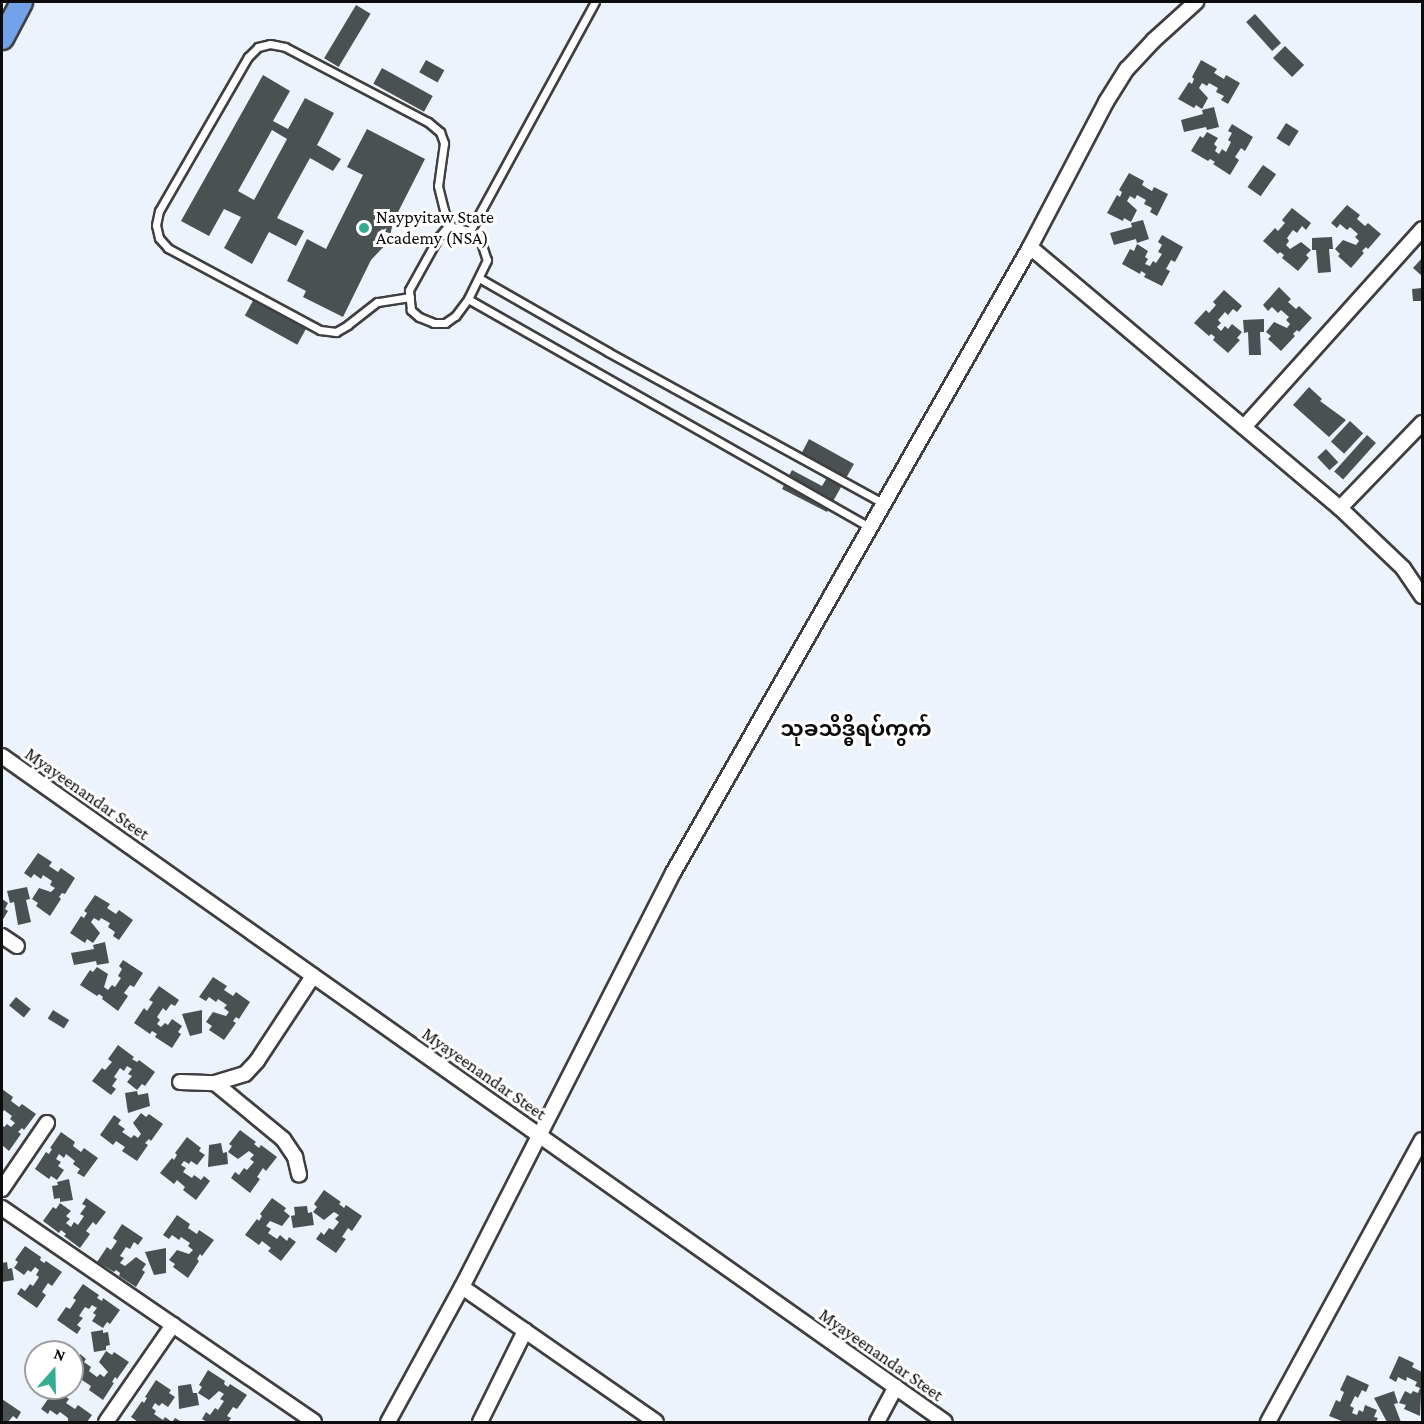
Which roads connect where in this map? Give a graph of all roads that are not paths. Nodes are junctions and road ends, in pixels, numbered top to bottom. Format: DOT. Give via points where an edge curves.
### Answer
graph roads {
  1 [pos="21,2"];
  2 [pos="595,2"];
  3 [pos="1196,2"];
  4 [pos="2,38"];
  5 [pos="448,226"];
  6 [pos="1422,229"];
  7 [pos="470,231"];
  8 [pos="1030,247"];
  9 [pos="479,278"];
  10 [pos="410,297"];
  11 [pos="468,298"];
  12 [pos="1422,423"];
  13 [pos="1244,427"];
  14 [pos="884,503"];
  15 [pos="1340,508"];
  16 [pos="870,527"];
  17 [pos="1422,596"];
  18 [pos="2,756"];
  19 [pos="2,936"];
  20 [pos="17,946"];
  21 [pos="313,976"];
  22 [pos="180,1082"];
  23 [pos="215,1083"];
  24 [pos="47,1123"];
  25 [pos="538,1134"];
  26 [pos="1422,1140"];
  27 [pos="299,1175"];
  28 [pos="2,1189"];
  29 [pos="2,1208"];
  30 [pos="462,1287"];
  31 [pos="173,1325"];
  32 [pos="525,1331"];
  33 [pos="896,1388"];
  34 [pos="106,1422"];
  35 [pos="314,1422"];
  36 [pos="388,1422"];
  37 [pos="480,1422"];
  38 [pos="656,1422"];
  39 [pos="877,1422"];
  40 [pos="945,1422"];
  41 [pos="1268,1422"];
  1 -- 4 [label="main road"];
  2 -- 7 [label="lane"];
  3 -- 8 [label="street" via="1127,69"];
  5 -- 7 [label="lane"];
  5 -- 10 [label="lane" via="409,290"];
  5 -- 10 [label="lane" via="438,186 444,143 440,132 285,47 270,44 258,47 248,57 159,211 159,238 168,248 320,330 336,332 377,302"];
  6 -- 13 [label="street"];
  7 -- 9 [label="lane" via="480,239 487,260"];
  8 -- 13 [label="street"];
  8 -- 14 [label="street"];
  9 -- 11 [label="lane"];
  9 -- 14 [label="lane"];
  10 -- 11 [label="lane" via="411,310 419,317 445,323"];
  11 -- 16 [label="lane"];
  12 -- 15 [label="street"];
  13 -- 15 [label="street"];
  14 -- 16 [label="street"];
  15 -- 17 [label="street" via="1403,568"];
  16 -- 25 [label="street" via="673,873"];
  18 -- 21 [label="street, Myayeenandar Steet"];
  19 -- 20 [label="street"];
  21 -- 23 [label="street" via="257,1061 245,1074"];
  21 -- 25 [label="street, Myayeenandar Steet"];
  22 -- 23 [label="street"];
  23 -- 27 [label="street" via="283,1139 295,1157"];
  24 -- 28 [label="street"];
  25 -- 30 [label="street"];
  25 -- 33 [label="street, Myayeenandar Steet"];
  26 -- 41 [label="street"];
  29 -- 31 [label="street"];
  30 -- 32 [label="street"];
  30 -- 36 [label="street"];
  31 -- 34 [label="street"];
  31 -- 35 [label="street"];
  32 -- 37 [label="street"];
  32 -- 38 [label="street"];
  33 -- 39 [label="street"];
  33 -- 40 [label="street, Myayeenandar Steet"];
}
